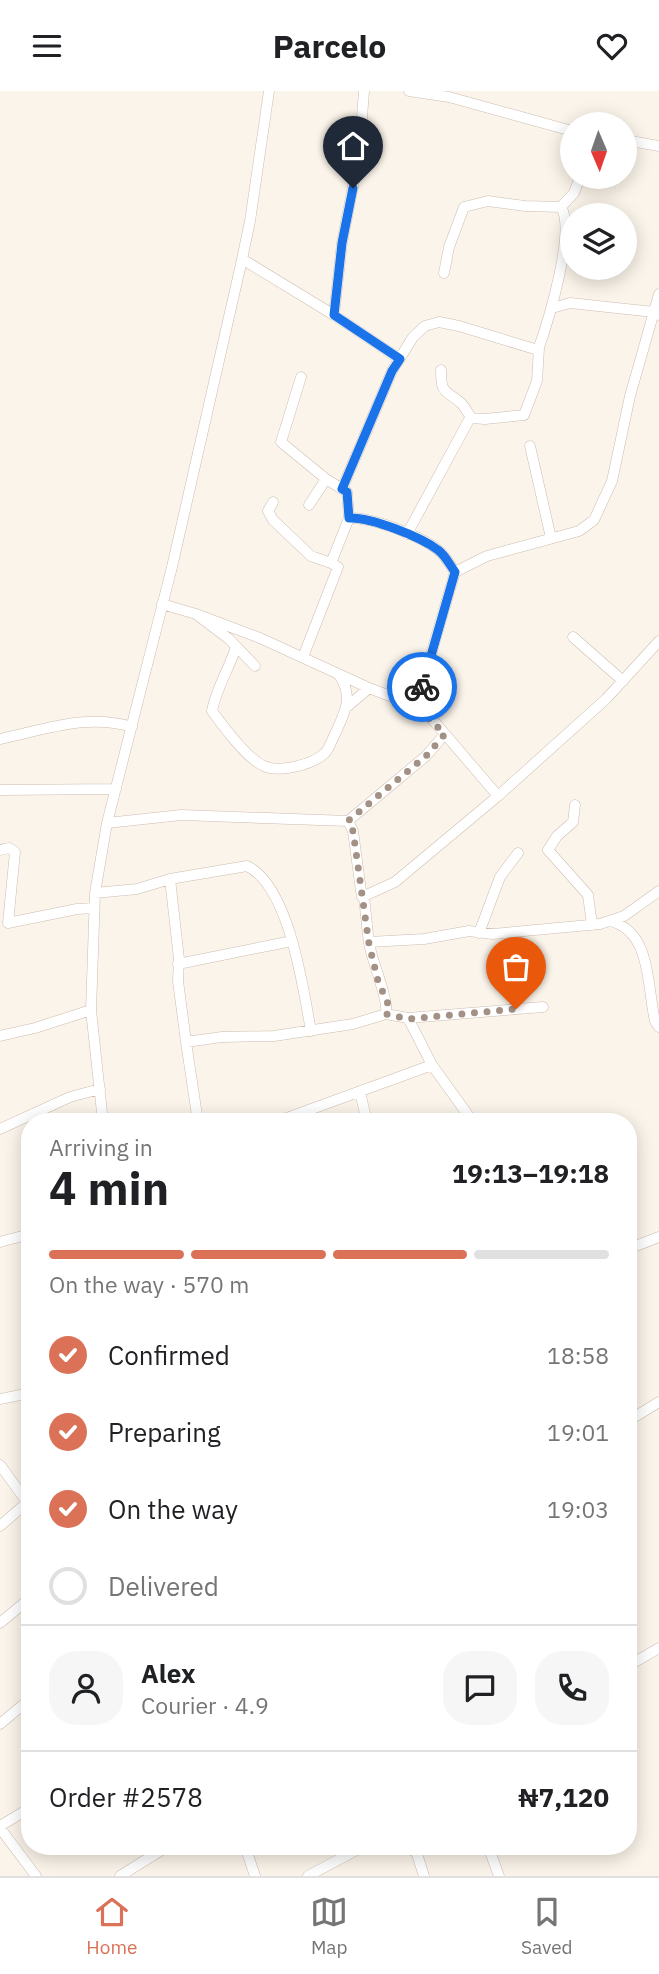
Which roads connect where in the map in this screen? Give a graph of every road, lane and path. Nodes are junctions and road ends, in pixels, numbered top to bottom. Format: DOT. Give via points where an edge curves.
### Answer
graph roads {
  1 [pos="269,91"];
  2 [pos="364,91"];
  3 [pos="409,91"];
  4 [pos="560,128"];
  5 [pos="637,142"];
  6 [pos="659,146"];
  7 [pos="576,189"];
  8 [pos="565,203"];
  9 [pos="560,207"];
  10 [pos="242,259"];
  11 [pos="560,263"];
  12 [pos="444,273"];
  13 [pos="659,294"];
  14 [pos="552,308"];
  15 [pos="657,314"];
  16 [pos="334,315"];
  17 [pos="539,348"];
  18 [pos="400,359"];
  19 [pos="441,370"];
  20 [pos="301,377"];
  21 [pos="472,418"];
  22 [pos="530,446"];
  23 [pos="326,479"];
  24 [pos="342,489"];
  25 [pos="273,502"];
  26 [pos="309,505"];
  27 [pos="349,518"];
  28 [pos="407,534"];
  29 [pos="551,538"];
  30 [pos="331,563"];
  31 [pos="455,572"];
  32 [pos="162,604"];
  33 [pos="196,614"];
  34 [pos="573,637"];
  35 [pos="236,647"];
  36 [pos="657,647"];
  37 [pos="303,657"];
  38 [pos="255,666"];
  39 [pos="338,674"];
  40 [pos="622,681"];
  41 [pos="369,688"];
  42 [pos="348,706"];
  43 [pos="416,706"];
  44 [pos="132,727"];
  45 [pos="445,734"];
  46 [pos="0,739"];
  47 [pos="116,789"];
  48 [pos="0,790"];
  49 [pos="498,796"];
  50 [pos="575,806"];
  51 [pos="348,821"];
  52 [pos="107,823"];
  53 [pos="0,850"];
  54 [pos="518,853"];
  55 [pos="170,879"];
  56 [pos="659,891"];
  57 [pos="95,893"];
  58 [pos="363,897"];
  59 [pos="94,908"];
  60 [pos="610,921"];
  61 [pos="4,924"];
  62 [pos="592,925"];
  63 [pos="480,933"];
  64 [pos="292,941"];
  65 [pos="369,942"];
  66 [pos="178,964"];
  67 [pos="655,997"];
  68 [pos="543,1007"];
  69 [pos="91,1010"];
  70 [pos="386,1014"];
  71 [pos="408,1019"];
  72 [pos="659,1027"];
  73 [pos="312,1031"];
  74 [pos="0,1036"];
  75 [pos="186,1042"];
  76 [pos="432,1065"];
  77 [pos="100,1089"];
  78 [pos="360,1092"];
  79 [pos="35,1113"];
  80 [pos="102,1113"];
  81 [pos="197,1113"];
  82 [pos="301,1113"];
  83 [pos="365,1113"];
  84 [pos="467,1113"];
  85 [pos="21,1119"];
  86 [pos="0,1129"];
  87 [pos="659,1237"];
  88 [pos="21,1238"];
  89 [pos="0,1242"];
  90 [pos="637,1246"];
  91 [pos="21,1395"];
  92 [pos="0,1399"];
  93 [pos="659,1402"];
  94 [pos="637,1415"];
  95 [pos="0,1465"];
  96 [pos="21,1492"];
  97 [pos="21,1507"];
  98 [pos="0,1526"];
  99 [pos="21,1606"];
  100 [pos="0,1623"];
  101 [pos="659,1648"];
  102 [pos="637,1661"];
  103 [pos="21,1706"];
  104 [pos="0,1724"];
  105 [pos="21,1814"];
  106 [pos="0,1827"];
  107 [pos="154,1855"];
  108 [pos="248,1855"];
  109 [pos="347,1855"];
  110 [pos="415,1855"];
  111 [pos="491,1855"];
  112 [pos="36,1876"];
  113 [pos="120,1876"];
  114 [pos="255,1876"];
  115 [pos="308,1876"];
  116 [pos="424,1876"];
  117 [pos="499,1876"];
  1 -- 10 [label="street"];
  2 -- 16 [label="street" via="359,156"];
  3 -- 4 [label="street" via="449,97"];
  5 -- 6 [label="street"];
  7 -- 8 [label="street"];
  9 -- 12 [label="street" via="488,201 464,207"];
  10 -- 16 [label="street"];
  10 -- 32 [label="street"];
  11 -- 14 [label="street"];
  13 -- 15 [label="street"];
  14 -- 15 [label="street" via="569,303"];
  14 -- 17 [label="street"];
  15 -- 29 [label="street" via="603,501 594,520 579,531"];
  16 -- 18 [label="street"];
  17 -- 18 [label="street" via="439,322 412,337"];
  17 -- 21 [label="street" via="537,381 524,415"];
  18 -- 24 [label="street"];
  19 -- 21 [label="street" via="441,387"];
  20 -- 23 [label="street" via="281,442"];
  21 -- 28 [label="street"];
  22 -- 29 [label="street"];
  23 -- 24 [label="street"];
  23 -- 26 [label="street"];
  24 -- 27 [label="street" via="347,492"];
  25 -- 30 [label="street" via="268,511 273,520 311,556"];
  27 -- 28 [label="street"];
  27 -- 30 [label="street"];
  28 -- 31 [label="street" via="440,551"];
  29 -- 31 [label="street" via="487,556"];
  30 -- 37 [label="street" via="338,567"];
  31 -- 43 [label="street"];
  32 -- 33 [label="street"];
  32 -- 44 [label="street"];
  33 -- 35 [label="street"];
  33 -- 37 [label="street"];
  34 -- 40 [label="street"];
  35 -- 38 [label="street"];
  35 -- 42 [label="street" via="212,711 261,766 276,770 326,753"];
  36 -- 40 [label="street"];
  37 -- 39 [label="street"];
  39 -- 41 [label="street"];
  39 -- 42 [label="street" via="346,685"];
  40 -- 49 [label="street"];
  41 -- 42 [label="street"];
  41 -- 43 [label="street"];
  43 -- 45 [label="street"];
  44 -- 46 [label="street" via="113,721 69,722"];
  44 -- 47 [label="street"];
  45 -- 49 [label="street"];
  45 -- 51 [label="street" via="426,756"];
  47 -- 48 [label="street"];
  47 -- 52 [label="street"];
  49 -- 58 [label="street" via="395,882"];
  50 -- 62 [label="street" via="573,823 548,850 588,895"];
  51 -- 52 [label="street" via="193,815"];
  51 -- 58 [label="street"];
  52 -- 57 [label="street"];
  53 -- 61 [label="street" via="15,852"];
  54 -- 63 [label="street" via="500,877"];
  55 -- 57 [label="street" via="137,889"];
  55 -- 64 [label="street" via="247,866 256,870 273,894"];
  55 -- 66 [label="street"];
  56 -- 60 [label="street"];
  57 -- 59 [label="street"];
  58 -- 65 [label="street"];
  59 -- 61 [label="street"];
  59 -- 69 [label="street"];
  60 -- 62 [label="street"];
  60 -- 67 [label="street" via="627,928 639,942"];
  62 -- 63 [label="street"];
  63 -- 65 [label="street"];
  64 -- 66 [label="street"];
  64 -- 73 [label="street"];
  65 -- 70 [label="street" via="388,1004"];
  66 -- 75 [label="street"];
  67 -- 72 [label="street" via="654,1021"];
  68 -- 71 [label="street"];
  69 -- 74 [label="street"];
  69 -- 77 [label="street"];
  70 -- 71 [label="street"];
  70 -- 73 [label="street"];
  71 -- 76 [label="street"];
  73 -- 75 [label="street"];
  75 -- 81 [label="street"];
  76 -- 78 [label="street"];
  76 -- 84 [label="street"];
  77 -- 79 [label="street"];
  77 -- 80 [label="street"];
  78 -- 82 [label="street"];
  78 -- 83 [label="street"];
  85 -- 86 [label="street"];
  87 -- 90 [label="street"];
  88 -- 89 [label="street"];
  91 -- 92 [label="street"];
  93 -- 94 [label="street"];
  95 -- 96 [label="street"];
  97 -- 98 [label="street"];
  99 -- 100 [label="street"];
  101 -- 102 [label="street"];
  103 -- 104 [label="street"];
  105 -- 106 [label="street"];
  106 -- 112 [label="street"];
  107 -- 113 [label="street"];
  108 -- 114 [label="street"];
  109 -- 115 [label="street"];
  110 -- 116 [label="street"];
  111 -- 117 [label="street"];
}
